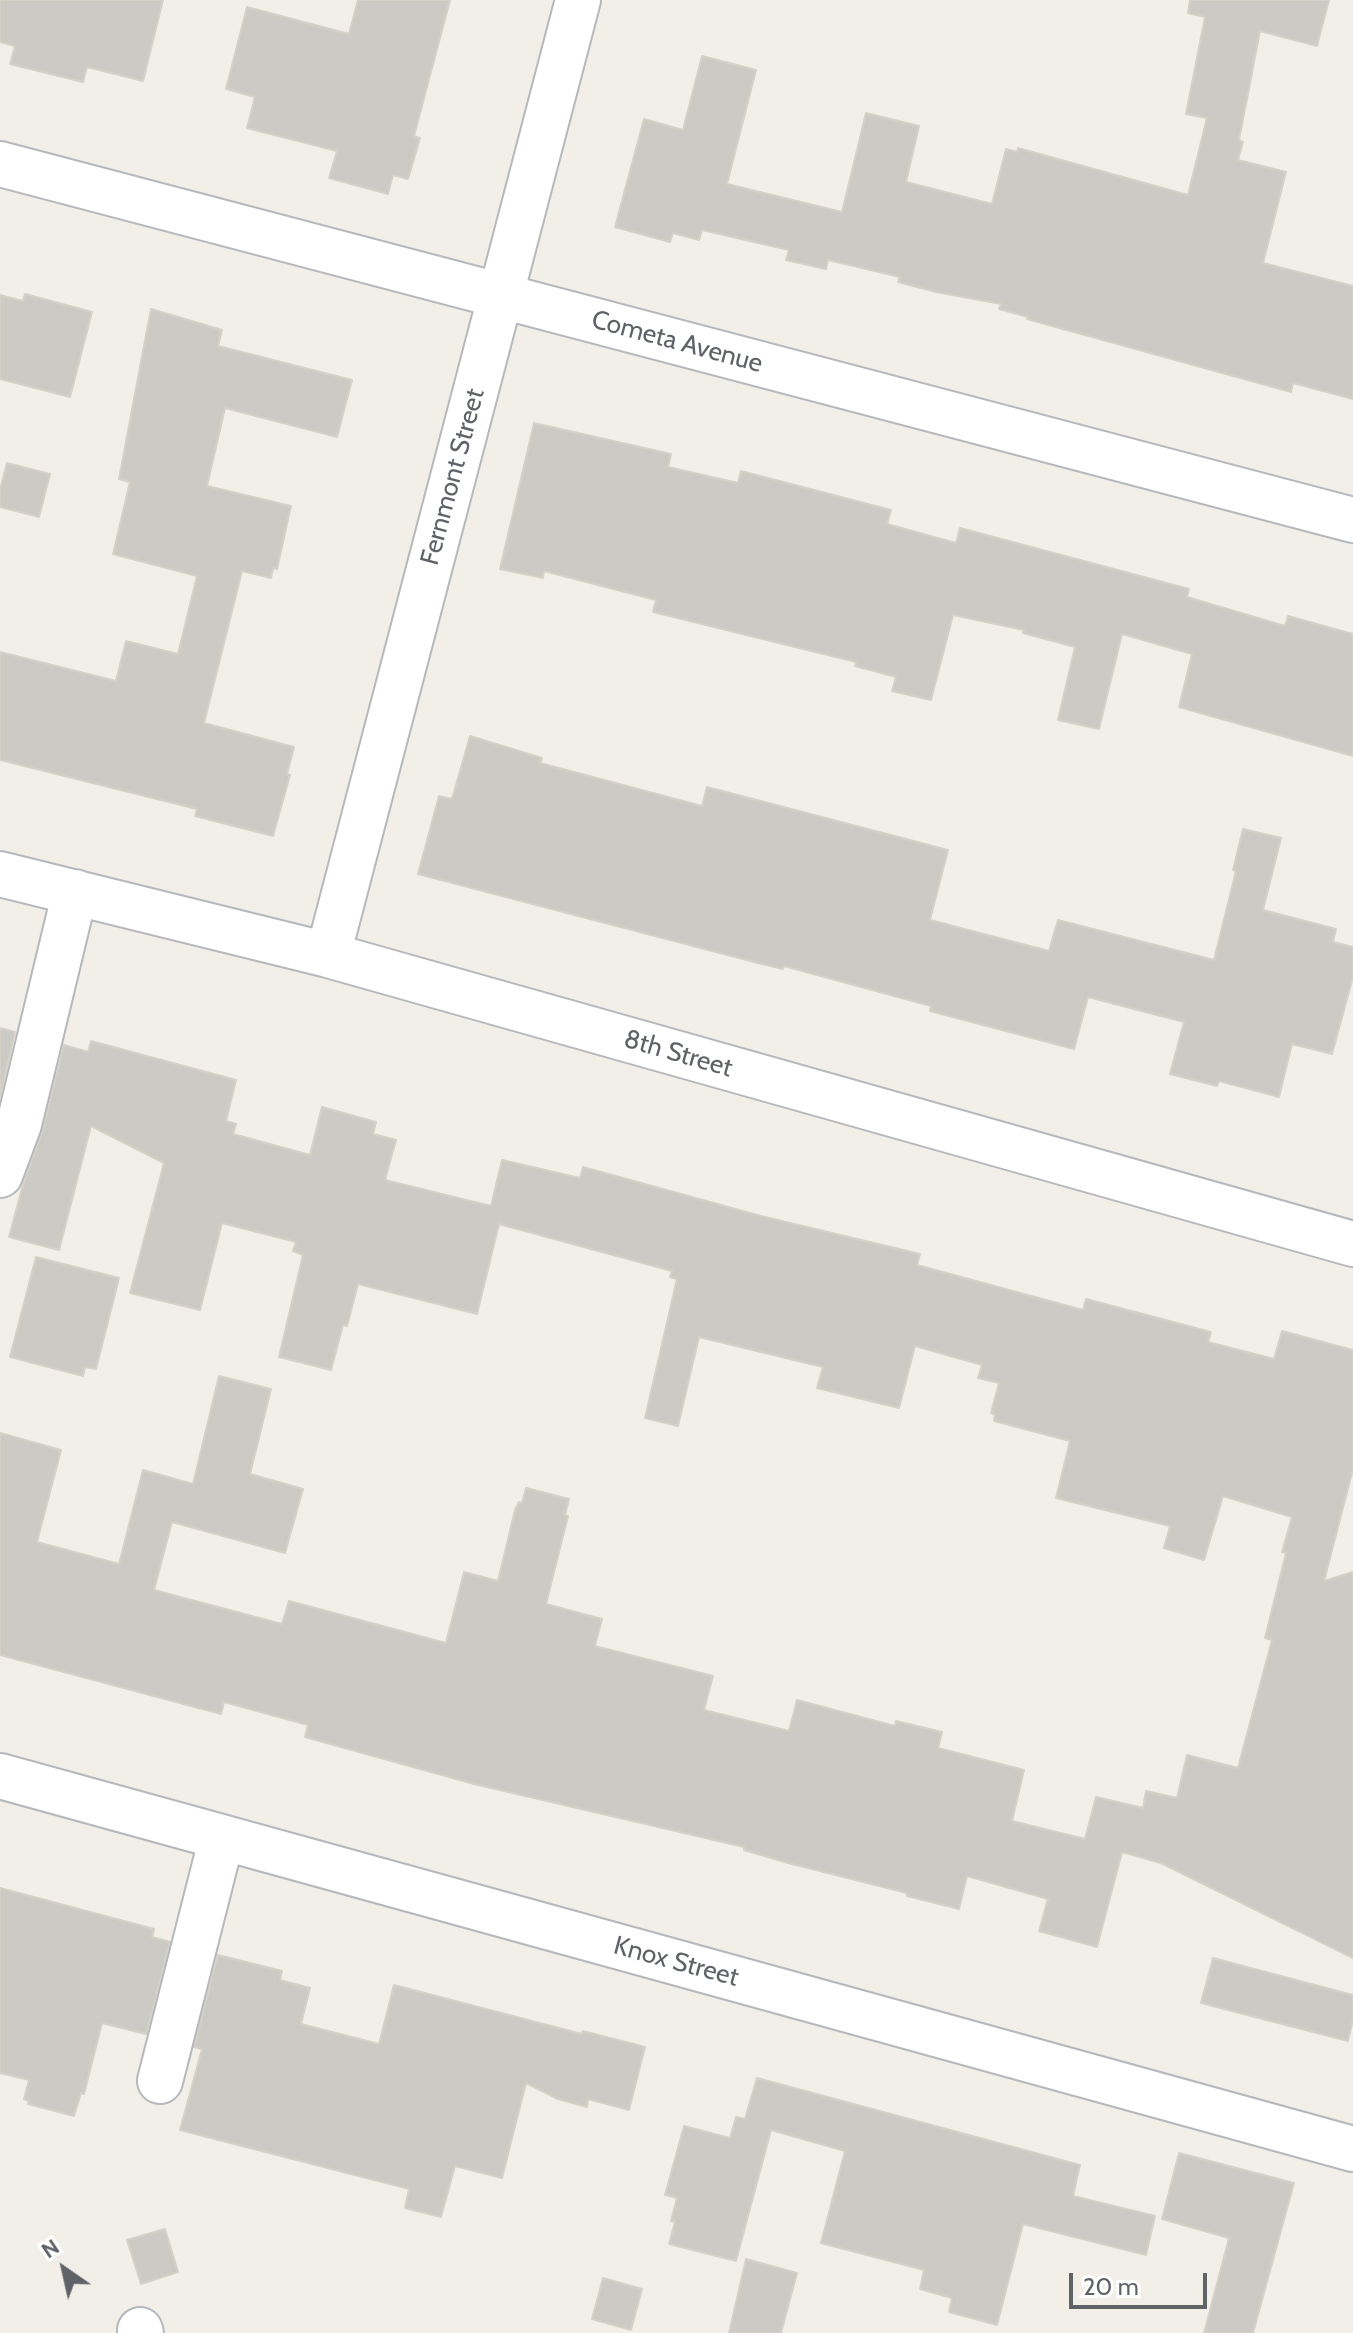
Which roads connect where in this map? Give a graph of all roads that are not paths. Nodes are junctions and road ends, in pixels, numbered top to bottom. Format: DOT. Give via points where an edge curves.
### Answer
graph roads {
  1 [pos="578,0"];
  2 [pos="0,164"];
  3 [pos="501,296"];
  4 [pos="1353,520"];
  5 [pos="0,874"];
  6 [pos="75,892"];
  7 [pos="328,955"];
  8 [pos="0,1175"];
  9 [pos="1353,1244"];
  10 [pos="0,1776"];
  11 [pos="222,1837"];
  12 [pos="160,2081"];
  13 [pos="1353,2149"];
  1 -- 3 [label="street, Fernmont Street"];
  2 -- 3 [label="street, Cometa Avenue"];
  3 -- 4 [label="street, Cometa Avenue"];
  3 -- 7 [label="street, Fernmont Street"];
  5 -- 6 [label="street, 8th Street"];
  6 -- 7 [label="street, 8th Street"];
  6 -- 8 [label="street" via="19,1124"];
  7 -- 9 [label="street, 8th Street"];
  10 -- 11 [label="street, Knox Street"];
  11 -- 12 [label="street"];
  11 -- 13 [label="street, Knox Street"];
}
